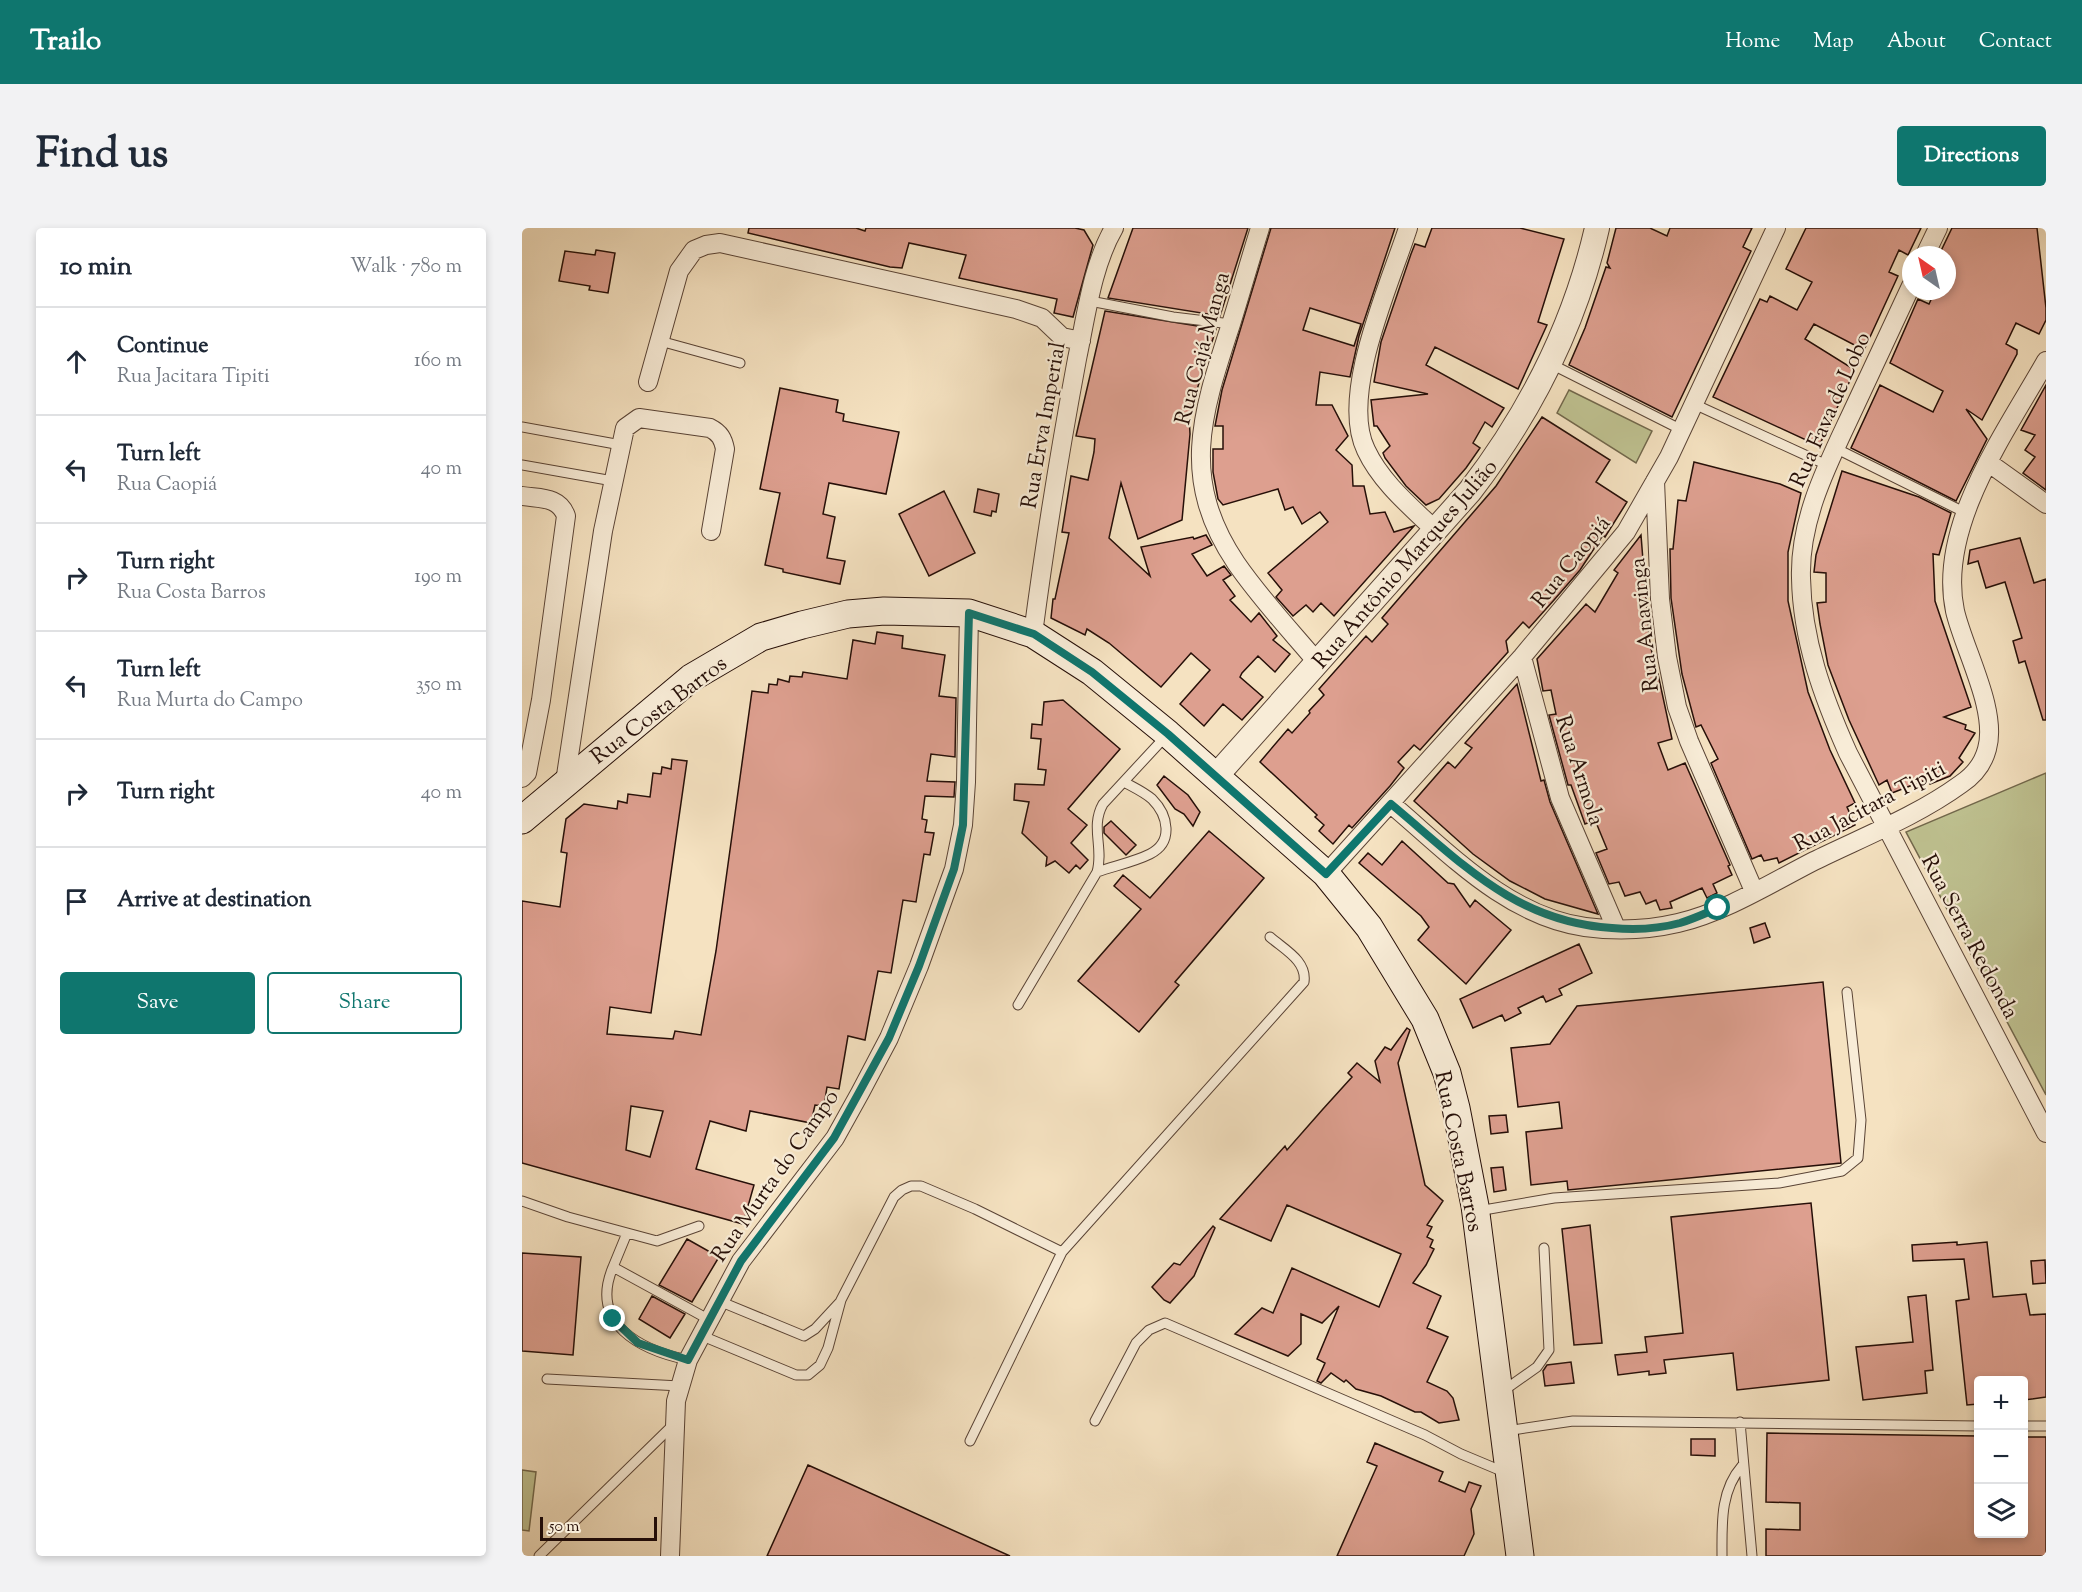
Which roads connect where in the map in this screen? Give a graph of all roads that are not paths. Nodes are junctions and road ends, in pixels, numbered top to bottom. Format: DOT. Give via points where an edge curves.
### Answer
graph roads {
  1 [pos="1114,228"];
  2 [pos="1260,228"];
  3 [pos="1408,228"];
  4 [pos="1597,228"];
  5 [pos="1776,228"];
  6 [pos="1938,228"];
  7 [pos="1930,246"];
  8 [pos="1904,300"];
  9 [pos="1090,301"];
  10 [pos="1231,324"];
  11 [pos="660,341"];
  12 [pos="1081,341"];
  13 [pos="2046,362"];
  14 [pos="740,363"];
  15 [pos="1549,363"];
  16 [pos="648,382"];
  17 [pos="1694,404"];
  18 [pos="522,427"];
  19 [pos="1682,430"];
  20 [pos="621,445"];
  21 [pos="1831,456"];
  22 [pos="1989,463"];
  23 [pos="522,465"];
  24 [pos="1655,481"];
  25 [pos="613,482"];
  26 [pos="522,496"];
  27 [pos="2046,504"];
  28 [pos="1964,512"];
  29 [pos="1435,530"];
  30 [pos="711,531"];
  31 [pos="969,613"];
  32 [pos="1034,634"];
  33 [pos="1522,657"];
  34 [pos="1317,662"];
  35 [pos="1168,734"];
  36 [pos="1216,776"];
  37 [pos="522,778"];
  38 [pos="565,782"];
  39 [pos="1124,782"];
  40 [pos="1391,804"];
  41 [pos="522,820"];
  42 [pos="1885,826"];
  43 [pos="1097,872"];
  44 [pos="1326,874"];
  45 [pos="1754,891"];
  46 [pos="1616,928"];
  47 [pos="1270,937"];
  48 [pos="1847,992"];
  49 [pos="1018,1005"];
  50 [pos="2046,1133"];
  51 [pos="522,1201"];
  52 [pos="1475,1212"];
  53 [pos="699,1226"];
  54 [pos="627,1233"];
  55 [pos="1544,1248"];
  56 [pos="1062,1252"];
  57 [pos="613,1266"];
  58 [pos="841,1300"];
  59 [pos="718,1301"];
  60 [pos="704,1327"];
  61 [pos="688,1360"];
  62 [pos="547,1379"];
  63 [pos="680,1386"];
  64 [pos="1499,1394"];
  65 [pos="1095,1421"];
  66 [pos="1740,1422"];
  67 [pos="675,1423"];
  68 [pos="1974,1426"];
  69 [pos="2028,1426"];
  70 [pos="2046,1426"];
  71 [pos="1503,1432"];
  72 [pos="970,1441"];
  73 [pos="1742,1466"];
  74 [pos="1509,1474"];
  75 [pos="539,1556"];
  76 [pos="670,1556"];
  77 [pos="1520,1556"];
  78 [pos="1722,1556"];
  79 [pos="1752,1556"];
  1 -- 9 [label="street, Rua Erva Imperial"];
  2 -- 10 [label="street, Rua Cajá-Manga"];
  3 -- 29 [label="street" via="1360,377 1359,414 1365,448 1376,468"];
  4 -- 15 [label="street, Rua Antônio Marques Julião" via="1572,311"];
  5 -- 17 [label="street, Rua Caopiá"];
  6 -- 7 [label="street"];
  8 -- 21 [label="street, Rua Fava de Lobo"];
  9 -- 10 [label="lane"];
  9 -- 12 [label="street, Rua Erva Imperial"];
  10 -- 34 [label="street, Rua Cajá-Manga" via="1204,410 1200,442 1203,482 1215,523 1236,562"];
  11 -- 12 [label="street" via="684,260 694,250 720,243 1016,309 1042,318 1062,337"];
  11 -- 14 [label="lane"];
  11 -- 16 [label="street"];
  12 -- 32 [label="street, Rua Erva Imperial" via="1053,494"];
  13 -- 22 [label="street, Rua Jacitara Tipiti"];
  15 -- 19 [label="lane"];
  15 -- 29 [label="street, Rua Antônio Marques Julião" via="1502,450"];
  17 -- 19 [label="street, Rua Caopiá"];
  17 -- 21 [label="lane"];
  18 -- 20 [label="lane"];
  19 -- 24 [label="street, Rua Caopiá"];
  20 -- 25 [label="street"];
  20 -- 30 [label="street" via="625,428 639,418 718,432 725,449"];
  21 -- 28 [label="lane"];
  21 -- 42 [label="street, Rua Fava de Lobo" via="1813,502 1805,537 1800,576 1804,619 1829,711"];
  22 -- 27 [label="street"];
  22 -- 28 [label="street, Rua Jacitara Tipiti"];
  23 -- 25 [label="lane"];
  24 -- 33 [label="street, Rua Caopiá" via="1626,532"];
  24 -- 45 [label="street, Rua Anavinga" via="1660,599 1677,707"];
  25 -- 38 [label="street"];
  26 -- 37 [label="street" via="555,501 566,516 541,700 527,773"];
  28 -- 42 [label="street, Rua Jacitara Tipiti" via="1954,560 1953,597 1986,710 1990,729 1987,750 1976,772 1960,785"];
  29 -- 34 [label="street, Rua Antônio Marques Julião"];
  31 -- 32 [label="main road, Rua Costa Barros"];
  31 -- 38 [label="main road, Rua Costa Barros" via="848,614 761,638 691,678"];
  31 -- 59 [label="street, Rua Murta do Campo" via="963,825 954,869 919,966 889,1038 834,1138 761,1231"];
  32 -- 35 [label="main road, Rua Costa Barros" via="1092,672"];
  33 -- 40 [label="street, Rua Caopiá"];
  33 -- 46 [label="street, Rua Armola" via="1560,798"];
  34 -- 36 [label="street, Rua Antônio Marques Julião"];
  35 -- 36 [label="main road, Rua Costa Barros"];
  35 -- 39 [label="lane"];
  36 -- 44 [label="main road, Rua Costa Barros"];
  38 -- 41 [label="main road, Rua Costa Barros"];
  39 -- 43 [label="lane" via="1097,815"];
  39 -- 43 [label="lane" via="1151,799 1163,814 1167,830 1163,843 1152,853"];
  40 -- 44 [label="street, Rua Caopiá"];
  40 -- 46 [label="street, Rua Jacitara Tipiti" via="1513,901 1550,918 1584,927"];
  42 -- 45 [label="street, Rua Jacitara Tipiti"];
  42 -- 50 [label="street, Rua Serra Redonda"];
  43 -- 49 [label="lane"];
  44 -- 52 [label="main road, Rua Costa Barros" via="1369,927 1425,1019 1447,1073"];
  45 -- 46 [label="street, Rua Jacitara Tipiti" via="1679,923"];
  47 -- 56 [label="lane" via="1299,962 1305,972 1304,982"];
  48 -- 52 [label="lane" via="1861,1120 1858,1158 1842,1172 1779,1183 1554,1198"];
  51 -- 54 [label="lane"];
  52 -- 64 [label="main road, Rua Costa Barros"];
  53 -- 54 [label="lane" via="657,1241"];
  54 -- 57 [label="lane"];
  55 -- 64 [label="lane" via="1550,1350 1537,1367"];
  56 -- 58 [label="lane" via="975,1209 921,1186 911,1186 894,1197"];
  56 -- 72 [label="lane"];
  57 -- 60 [label="lane"];
  57 -- 61 [label="lane" via="606,1306 613,1319 638,1343"];
  58 -- 59 [label="lane" via="804,1336"];
  58 -- 60 [label="lane" via="828,1348 820,1365 808,1375 796,1375"];
  59 -- 60 [label="street, Rua Murta do Campo"];
  60 -- 61 [label="street, Rua Murta do Campo"];
  61 -- 63 [label="street, Rua Murta do Campo"];
  62 -- 63 [label="lane"];
  63 -- 67 [label="street, Rua Murta do Campo"];
  64 -- 71 [label="main road, Rua Costa Barros"];
  65 -- 74 [label="lane" via="1136,1343 1149,1330 1166,1323"];
  66 -- 68 [label="lane"];
  66 -- 71 [label="lane" via="1573,1420"];
  66 -- 73 [label="lane"];
  67 -- 75 [label="lane"];
  67 -- 76 [label="street, Rua Murta do Campo"];
  69 -- 70 [label="lane"];
  71 -- 74 [label="main road, Rua Costa Barros"];
  73 -- 78 [label="lane" via="1725,1492"];
  73 -- 79 [label="lane"];
  74 -- 77 [label="main road, Rua Costa Barros"];
}
